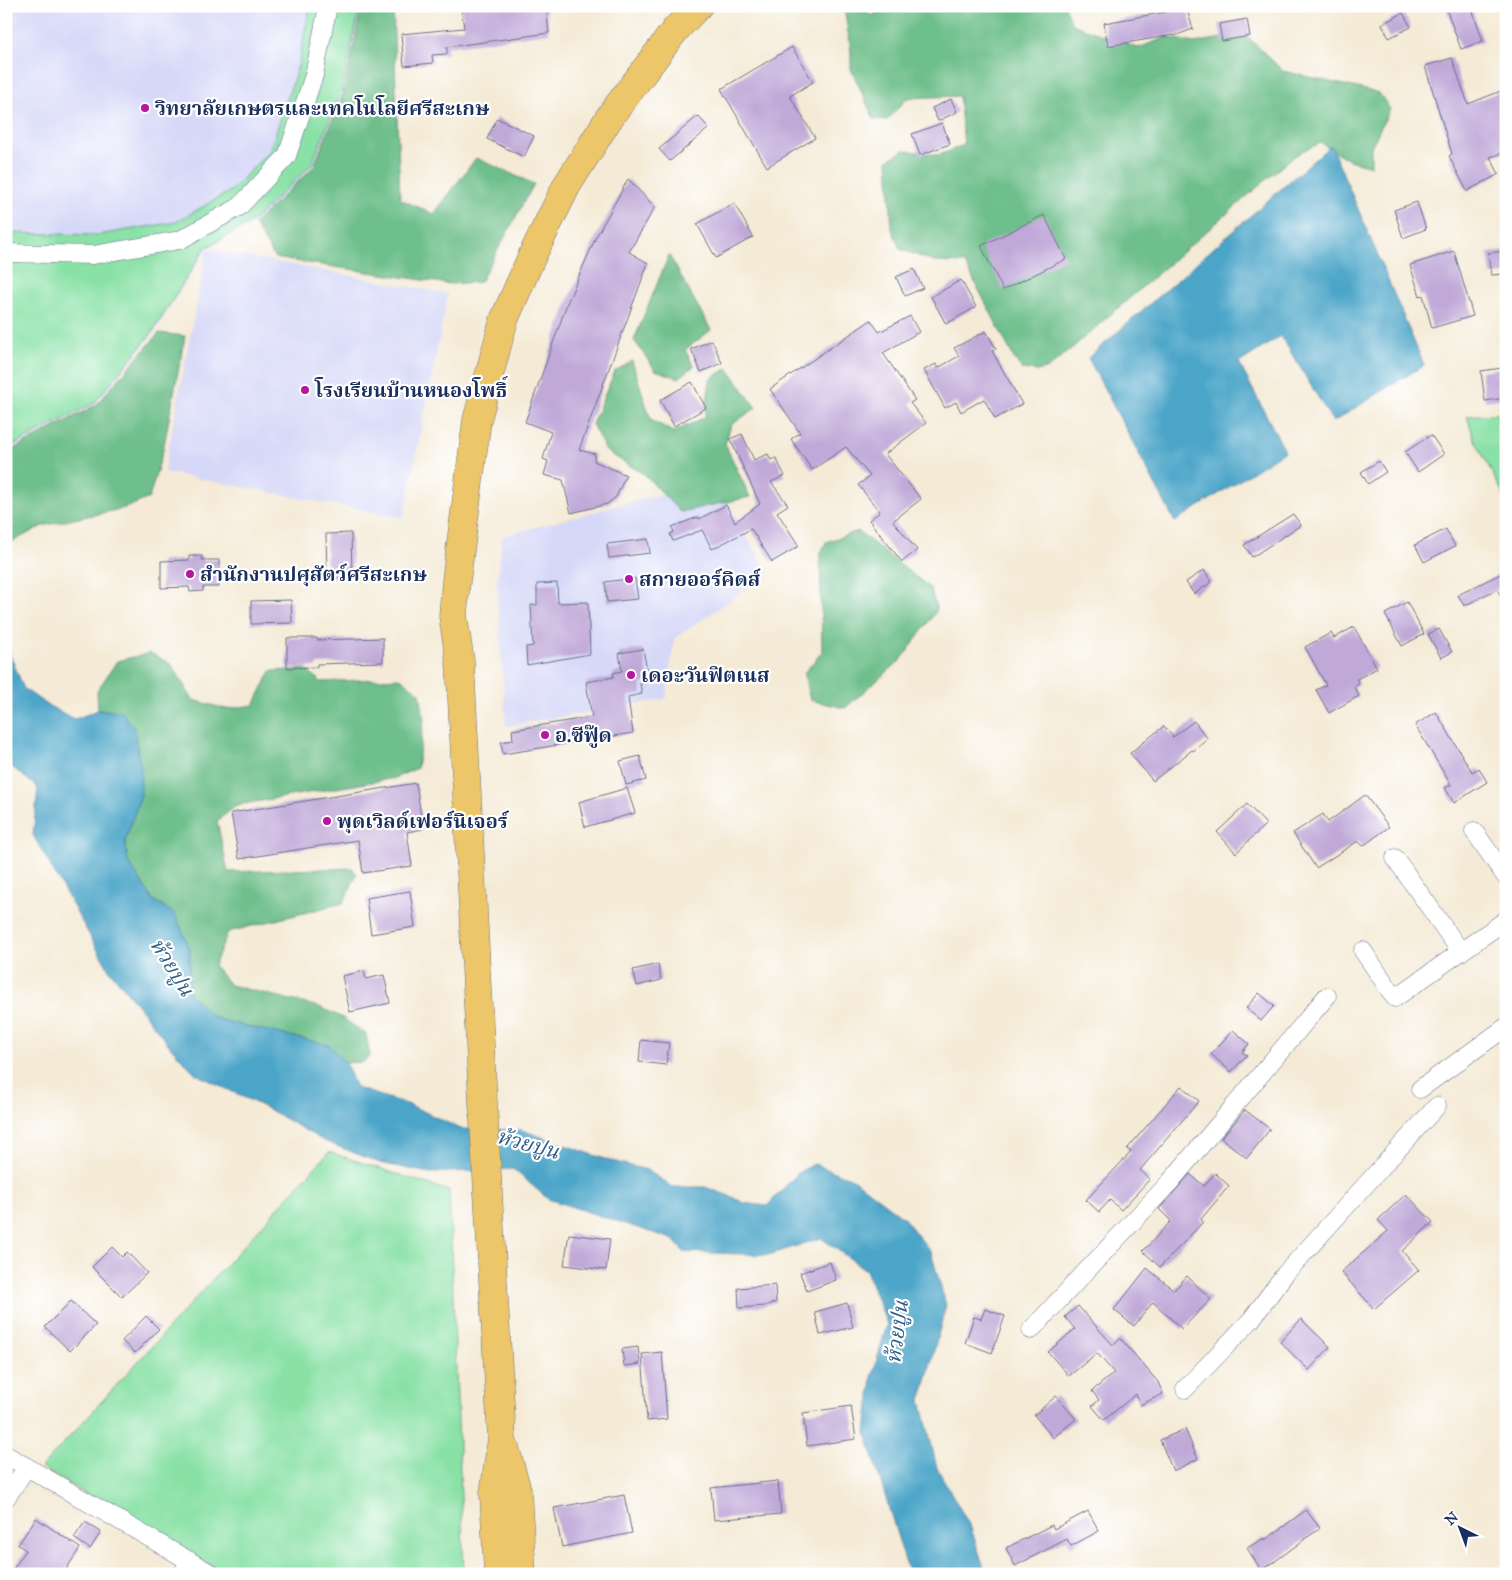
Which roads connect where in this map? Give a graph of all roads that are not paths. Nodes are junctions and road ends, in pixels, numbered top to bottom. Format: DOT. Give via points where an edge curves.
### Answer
graph roads {
  1 [pos="328,6"];
  2 [pos="698,6"];
  3 [pos="6,253"];
  4 [pos="1474,831"];
  5 [pos="1396,858"];
  6 [pos="1506,877"];
  7 [pos="1506,920"];
  8 [pos="1363,951"];
  9 [pos="1460,952"];
  10 [pos="1327,996"];
  11 [pos="1506,1027"];
  12 [pos="1420,1088"];
  13 [pos="1437,1106"];
  14 [pos="1031,1330"];
  15 [pos="1185,1388"];
  16 [pos="502,1439"];
  17 [pos="6,1455"];
  18 [pos="27,1467"];
  19 [pos="6,1498"];
  20 [pos="186,1567"];
  21 [pos="212,1574"];
  22 [pos="498,1574"];
  23 [pos="522,1574"];
  1 -- 3 [label="street" via="314,75 287,156 239,207 180,240 93,255"];
  2 -- 16 [label="main road" via="643,71 567,185 504,320 477,420 453,616 460,661"];
  4 -- 6 [label="street"];
  5 -- 9 [label="street"];
  7 -- 9 [label="street"];
  8 -- 9 [label="street" via="1395,998"];
  10 -- 14 [label="street" via="1170,1182"];
  11 -- 12 [label="street"];
  13 -- 15 [label="street" via="1285,1274 1251,1320"];
  16 -- 22 [label="main road" via="494,1493"];
  16 -- 23 [label="main road" via="517,1490"];
  17 -- 18 [label="street"];
  18 -- 19 [label="street"];
  18 -- 20 [label="street"];
  20 -- 21 [label="street"];
}
